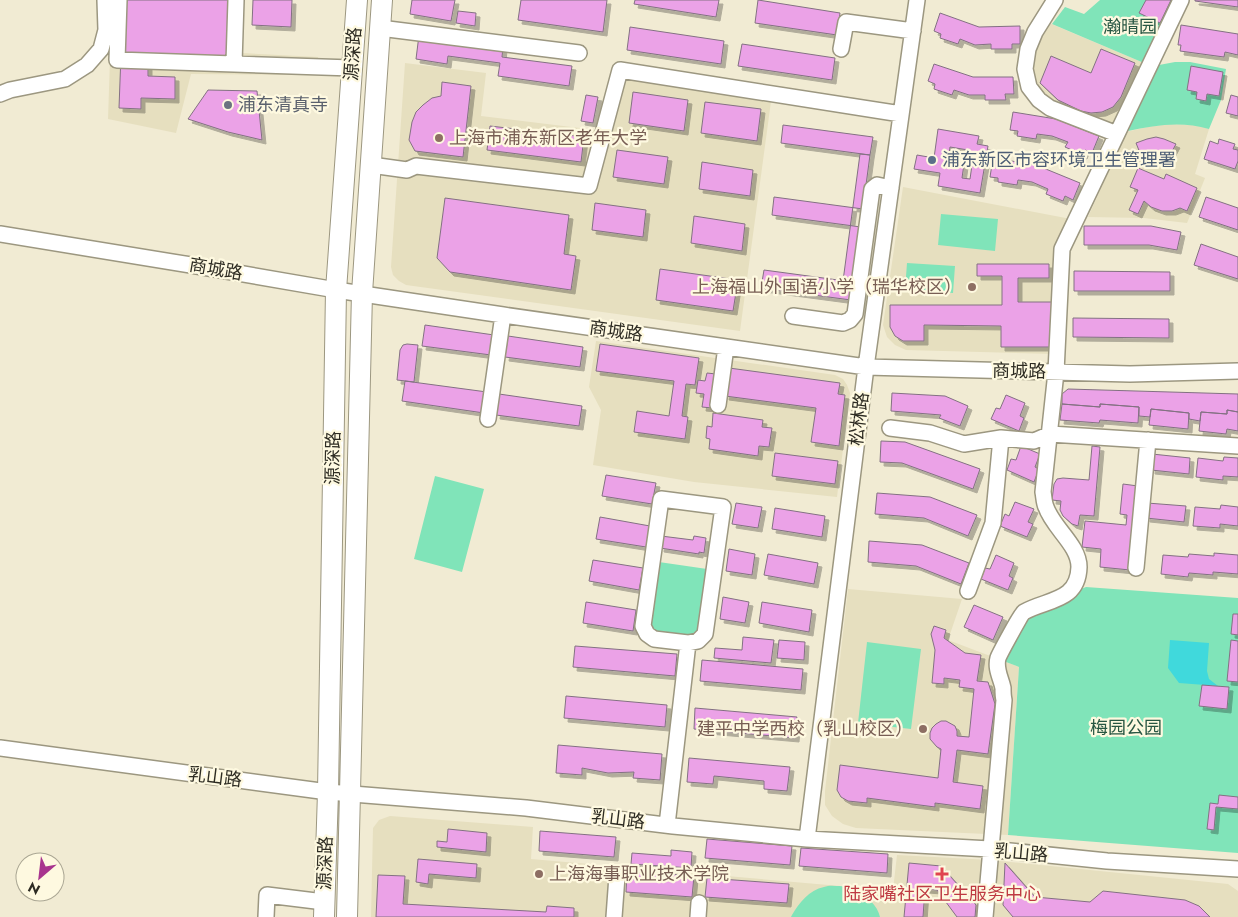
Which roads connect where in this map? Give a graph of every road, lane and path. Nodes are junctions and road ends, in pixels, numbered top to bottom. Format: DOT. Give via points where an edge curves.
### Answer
graph roads {
  1 [pos="105,0"];
  2 [pos="119,0"];
  3 [pos="236,0"];
  4 [pos="357,0"];
  5 [pos="382,0"];
  6 [pos="917,0"];
  7 [pos="1055,0"];
  8 [pos="1181,0"];
  9 [pos="380,28"];
  10 [pos="913,31"];
  11 [pos="841,49"];
  12 [pos="580,53"];
  13 [pos="234,63"];
  14 [pos="352,68"];
  15 [pos="0,94"];
  16 [pos="901,114"];
  17 [pos="1117,134"];
  18 [pos="371,165"];
  19 [pos="891,188"];
  20 [pos="0,234"];
  21 [pos="336,290"];
  22 [pos="362,293"];
  23 [pos="503,315"];
  24 [pos="792,316"];
  25 [pos="726,347"];
  26 [pos="866,367"];
  27 [pos="1238,371"];
  28 [pos="1056,372"];
  29 [pos="718,405"];
  30 [pos="488,419"];
  31 [pos="890,428"];
  32 [pos="1050,434"];
  33 [pos="1001,438"];
  34 [pos="1148,440"];
  35 [pos="1238,446"];
  36 [pos="1136,568"];
  37 [pos="968,591"];
  38 [pos="688,643"];
  39 [pos="0,748"];
  40 [pos="328,792"];
  41 [pos="350,794"];
  42 [pos="667,825"];
  43 [pos="808,839"];
  44 [pos="990,849"];
  45 [pos="1238,869"];
  46 [pos="617,876"];
  47 [pos="324,909"];
  48 [pos="266,917"];
  49 [pos="348,917"];
  50 [pos="614,917"];
  51 [pos="985,917"];
  1 -- 15 [label="street" via="106,30 101,49 87,65 65,78"];
  2 -- 13 [label="street" via="117,60"];
  3 -- 13 [label="street"];
  4 -- 14 [label="main road, 源深路"];
  5 -- 9 [label="main road, 源深路"];
  6 -- 10 [label="street, 松林路"];
  7 -- 17 [label="street" via="1028,50 1025,69 1029,87 1050,108"];
  8 -- 17 [label="street"];
  9 -- 12 [label="street"];
  9 -- 18 [label="main road, 源深路"];
  10 -- 11 [label="street" via="846,22"];
  10 -- 16 [label="street, 松林路"];
  13 -- 14 [label="street"];
  14 -- 21 [label="main road, 源深路"];
  16 -- 18 [label="street" via="620,70 589,186 416,166 407,170"];
  16 -- 19 [label="street, 松林路"];
  17 -- 28 [label="street" via="1062,249"];
  18 -- 22 [label="main road, 源深路"];
  19 -- 24 [label="street" via="877,185 872,189 854,314 850,320"];
  19 -- 26 [label="street, 松林路"];
  20 -- 21 [label="street, 商城路"];
  21 -- 22 [label="street, 商城路"];
  21 -- 40 [label="main road, 源深路"];
  22 -- 23 [label="street, 商城路"];
  22 -- 41 [label="main road, 源深路"];
  23 -- 25 [label="street, 商城路"];
  23 -- 30 [label="street"];
  25 -- 26 [label="street, 商城路"];
  25 -- 29 [label="street"];
  26 -- 28 [label="street, 商城路"];
  26 -- 43 [label="street, 松林路"];
  27 -- 28 [label="street, 商城路"];
  28 -- 32 [label="street"];
  31 -- 33 [label="street" via="930,433 964,444"];
  32 -- 33 [label="street" via="1034,441"];
  32 -- 34 [label="street"];
  32 -- 44 [label="street" via="1043,492 1052,520 1076,553 1078,577 1073,589 1064,596 1022,613 998,659 1004,700"];
  33 -- 37 [label="street" via="993,524"];
  34 -- 35 [label="street"];
  34 -- 36 [label="street"];
  38 -- 38 [label="street" via="698,641 705,634 723,507 661,499 643,626 654,639"];
  38 -- 42 [label="street"];
  39 -- 40 [label="street, 乳山路"];
  40 -- 41 [label="street, 乳山路"];
  40 -- 47 [label="main road, 源深路"];
  41 -- 42 [label="street, 乳山路" via="526,808"];
  41 -- 49 [label="main road, 源深路"];
  42 -- 43 [label="street, 乳山路"];
  43 -- 44 [label="street, 乳山路"];
  44 -- 45 [label="street, 乳山路" via="1107,861"];
  44 -- 51 [label="street"];
  46 -- 50 [label="street"];
  47 -- 48 [label="street" via="267,895"];
}
